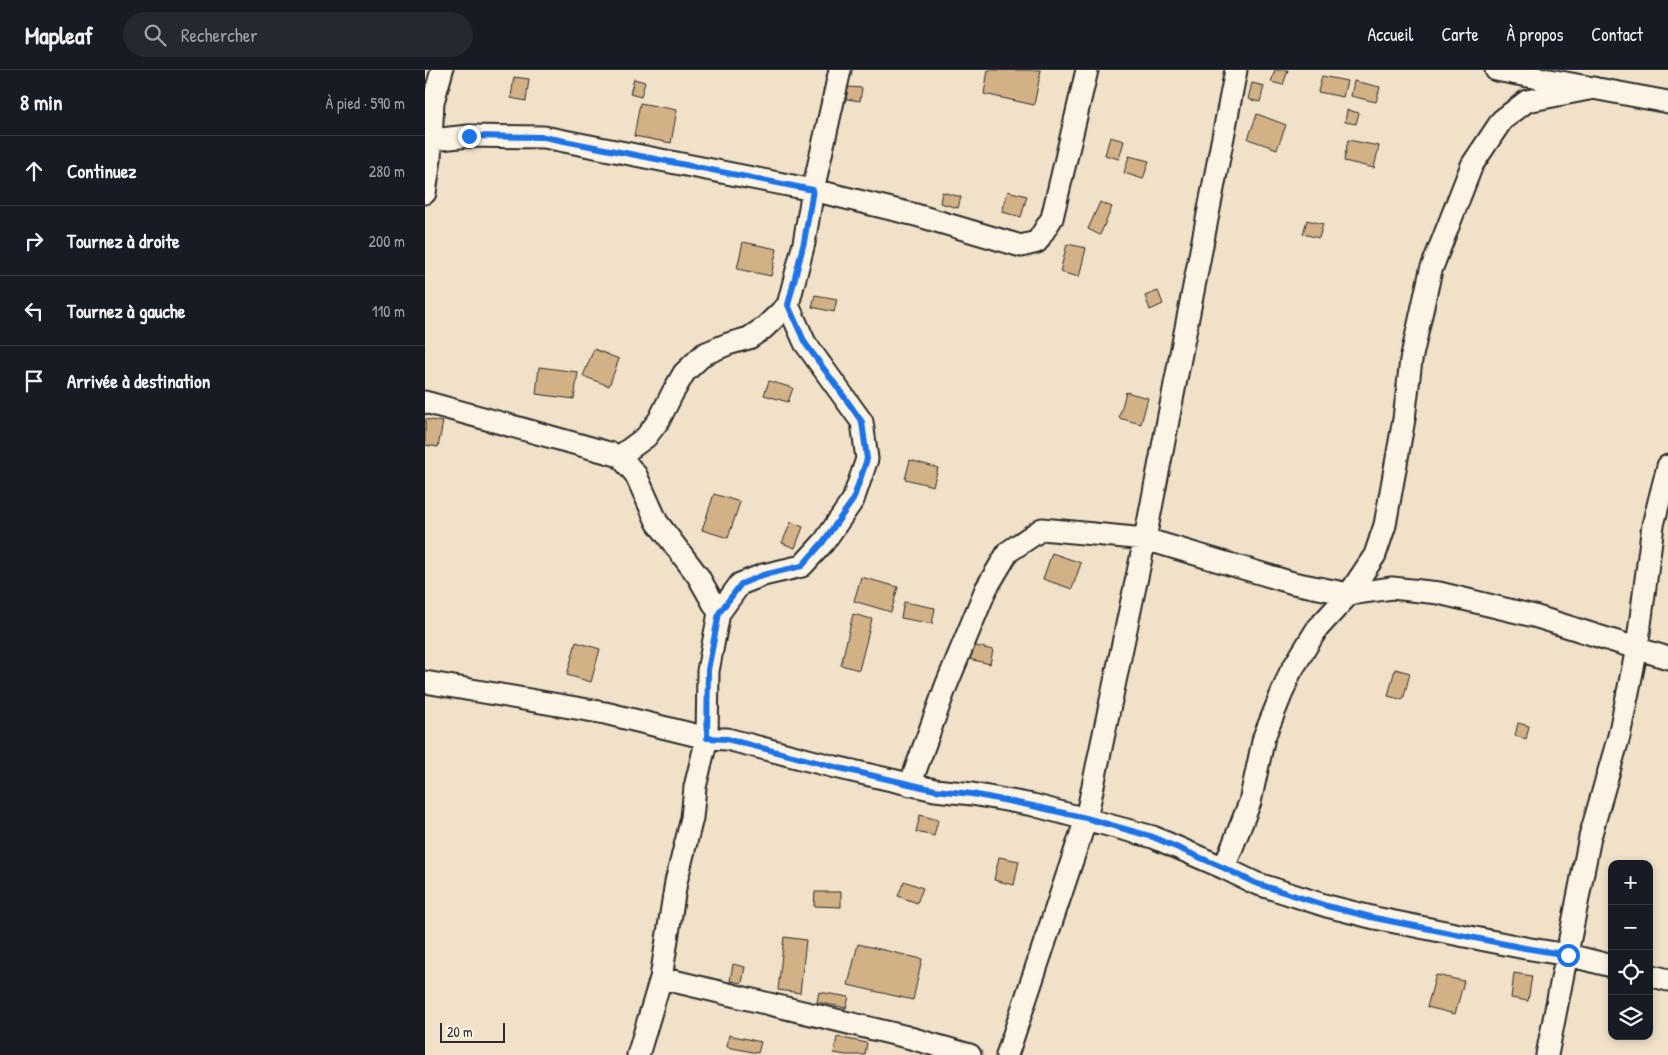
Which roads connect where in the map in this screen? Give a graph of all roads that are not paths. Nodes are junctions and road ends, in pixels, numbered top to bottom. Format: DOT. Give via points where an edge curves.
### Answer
graph roads {
  1 [pos="442,70"];
  2 [pos="841,70"];
  3 [pos="1087,70"];
  4 [pos="1236,70"];
  5 [pos="1496,70"];
  6 [pos="1595,88"];
  7 [pos="1668,102"];
  8 [pos="431,140"];
  9 [pos="813,190"];
  10 [pos="425,193"];
  11 [pos="788,305"];
  12 [pos="425,402"];
  13 [pos="620,456"];
  14 [pos="1668,466"];
  15 [pos="1145,538"];
  16 [pos="1349,594"];
  17 [pos="719,613"];
  18 [pos="1637,648"];
  19 [pos="1668,658"];
  20 [pos="425,682"];
  21 [pos="707,738"];
  22 [pos="910,785"];
  23 [pos="1086,818"];
  24 [pos="1224,868"];
  25 [pos="1568,955"];
  26 [pos="1608,965"];
  27 [pos="1653,976"];
  28 [pos="661,978"];
  29 [pos="1668,980"];
  30 [pos="637,1055"];
  31 [pos="970,1055"];
  32 [pos="1007,1055"];
  33 [pos="1547,1055"];
  1 -- 8 [label="street" via="433,102"];
  2 -- 9 [label="street"];
  3 -- 9 [label="street" via="1052,218 1037,242 1021,246 916,215"];
  4 -- 15 [label="street"];
  5 -- 6 [label="street"];
  6 -- 7 [label="street"];
  6 -- 16 [label="street" via="1527,101 1502,120 1471,165 1431,270 1411,360 1385,525 1375,555"];
  8 -- 9 [label="street" via="469,136 544,137"];
  8 -- 10 [label="street"];
  9 -- 11 [label="street"];
  11 -- 13 [label="street" via="765,328 749,338 705,354 685,373 646,437"];
  11 -- 17 [label="street" via="805,343 862,422 867,459 853,500 802,566 741,584"];
  12 -- 13 [label="street"];
  13 -- 17 [label="street" via="636,475 657,522 698,576"];
  14 -- 18 [label="street" via="1653,525"];
  15 -- 16 [label="street" via="1293,583"];
  15 -- 22 [label="street" via="1041,529 1007,552 982,598"];
  15 -- 23 [label="street"];
  16 -- 18 [label="street" via="1392,588 1439,593 1534,616"];
  16 -- 24 [label="street" via="1317,630 1291,674 1264,737 1250,802"];
  17 -- 21 [label="street" via="708,670"];
  18 -- 19 [label="street"];
  18 -- 25 [label="street" via="1619,736 1590,836"];
  20 -- 21 [label="street" via="605,713"];
  21 -- 22 [label="street" via="727,739"];
  21 -- 28 [label="street" via="676,882"];
  22 -- 23 [label="street" via="972,794"];
  23 -- 24 [label="street" via="1153,837"];
  23 -- 32 [label="street"];
  24 -- 25 [label="street" via="1255,883 1327,906"];
  25 -- 26 [label="street"];
  25 -- 33 [label="street"];
  27 -- 29 [label="street"];
  28 -- 30 [label="street"];
  28 -- 31 [label="street"];
}
